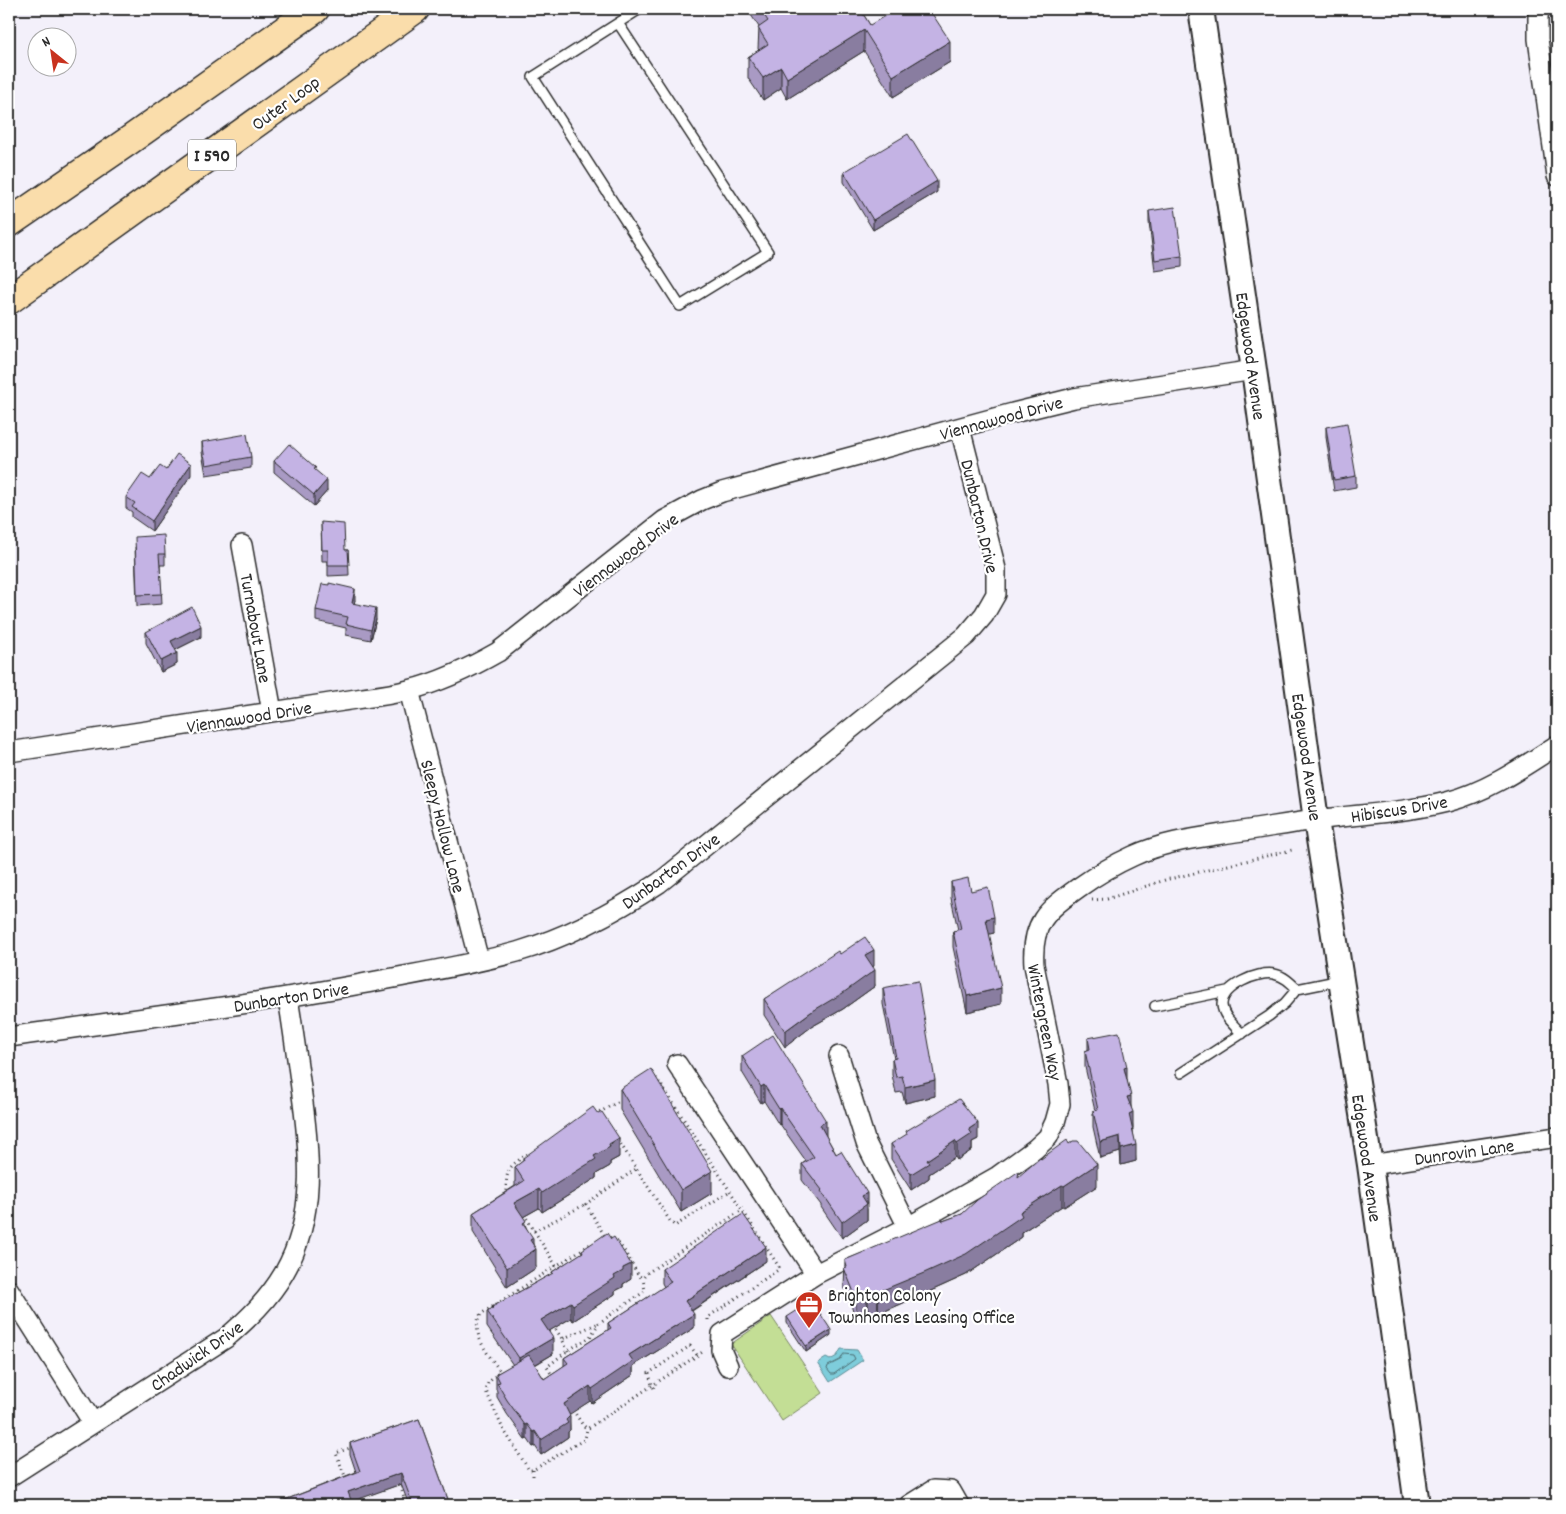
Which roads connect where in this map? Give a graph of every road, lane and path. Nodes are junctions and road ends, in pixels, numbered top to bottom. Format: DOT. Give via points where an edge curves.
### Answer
graph roads {
  1 [pos="315,9"];
  2 [pos="415,9"];
  3 [pos="640,9"];
  4 [pos="1201,9"];
  5 [pos="1540,9"];
  6 [pos="618,23"];
  7 [pos="1557,176"];
  8 [pos="9,223"];
  9 [pos="9,300"];
  10 [pos="1254,370"];
  11 [pos="960,428"];
  12 [pos="242,545"];
  13 [pos="409,690"];
  14 [pos="272,712"];
  15 [pos="1557,745"];
  16 [pos="9,752"];
  17 [pos="1316,820"];
  18 [pos="1292,850"];
  19 [pos="1088,901"];
  20 [pos="480,961"];
  21 [pos="1341,980"];
  22 [pos="1297,989"];
  23 [pos="1227,991"];
  24 [pos="288,998"];
  25 [pos="1155,1006"];
  26 [pos="1242,1034"];
  27 [pos="9,1037"];
  28 [pos="839,1056"];
  29 [pos="678,1064"];
  30 [pos="1181,1073"];
  31 [pos="649,1083"];
  32 [pos="626,1097"];
  33 [pos="600,1111"];
  34 [pos="586,1117"];
  35 [pos="605,1119"];
  36 [pos="614,1134"];
  37 [pos="1557,1137"];
  38 [pos="536,1149"];
  39 [pos="1370,1165"];
  40 [pos="636,1169"];
  41 [pos="730,1191"];
  42 [pos="511,1202"];
  43 [pos="586,1204"];
  44 [pos="742,1210"];
  45 [pos="522,1211"];
  46 [pos="908,1227"];
  47 [pos="534,1231"];
  48 [pos="596,1240"];
  49 [pos="556,1266"];
  50 [pos="816,1274"];
  51 [pos="643,1278"];
  52 [pos="9,1290"];
  53 [pos="552,1323"];
  54 [pos="599,1323"];
  55 [pos="707,1325"];
  56 [pos="562,1339"];
  57 [pos="706,1349"];
  58 [pos="568,1351"];
  59 [pos="697,1355"];
  60 [pos="728,1366"];
  61 [pos="557,1384"];
  62 [pos="653,1387"];
  63 [pos="572,1408"];
  64 [pos="94,1423"];
  65 [pos="587,1429"];
  66 [pos="354,1446"];
  67 [pos="533,1470"];
  68 [pos="533,1476"];
  69 [pos="9,1477"];
  70 [pos="348,1484"];
  71 [pos="350,1491"];
  72 [pos="402,1491"];
  73 [pos="356,1505"];
  74 [pos="406,1505"];
  75 [pos="909,1505"];
  76 [pos="959,1505"];
  77 [pos="1418,1505"];
  1 -- 8 [label="highway"];
  2 -- 9 [label="highway, Outer Loop / I 590"];
  3 -- 6 [label="lane"];
  4 -- 10 [label="street, Edgewood Avenue"];
  5 -- 7 [label="street" via="1538,39"];
  6 -- 6 [label="lane" via="533,77 680,306 768,252"];
  10 -- 11 [label="street, Viennawood Drive" via="1074,398"];
  10 -- 17 [label="street, Edgewood Avenue"];
  11 -- 13 [label="street, Viennawood Drive" via="702,500 665,520 498,652 444,679"];
  11 -- 20 [label="street, Dunbarton Drive" via="996,569 996,594 966,636 659,883 587,925"];
  12 -- 14 [label="street, Turnabout Lane"];
  13 -- 14 [label="street, Viennawood Drive"];
  13 -- 20 [label="street, Sleepy Hollow Lane"];
  14 -- 16 [label="street, Viennawood Drive"];
  15 -- 17 [label="street, Hibiscus Drive" via="1488,787 1449,802 1405,811"];
  17 -- 21 [label="street, Edgewood Avenue"];
  17 -- 46 [label="street, Wintergreen Way" via="1183,840 1135,855 1100,872 1054,905 1044,917 1033,948 1058,1084 1060,1104 1056,1122 1048,1137 998,1176"];
  18 -- 19 [label="path" via="1165,880 1107,899"];
  20 -- 24 [label="street, Dunbarton Drive"];
  21 -- 22 [label="lane"];
  21 -- 39 [label="street, Edgewood Avenue"];
  22 -- 23 [label="lane" via="1286,978 1259,974"];
  22 -- 26 [label="lane" via="1269,1016"];
  23 -- 25 [label="lane"];
  23 -- 26 [label="lane" via="1222,1006 1225,1016"];
  24 -- 27 [label="street, Dunbarton Drive"];
  24 -- 64 [label="street, Chadwick Drive" via="306,1122 309,1169 306,1209 295,1251 262,1304 226,1338"];
  26 -- 30 [label="lane"];
  28 -- 46 [label="street" via="866,1143"];
  29 -- 50 [label="street"];
  31 -- 41 [label="path" via="656,1078"];
  32 -- 33 [label="path"];
  33 -- 34 [label="path"];
  33 -- 35 [label="path"];
  36 -- 40 [label="path"];
  37 -- 39 [label="street, Dunrovin Lane"];
  38 -- 42 [label="path" via="511,1165 506,1176 506,1198"];
  39 -- 77 [label="street, Edgewood Avenue"];
  40 -- 41 [label="path" via="675,1226"];
  40 -- 43 [label="path"];
  41 -- 44 [label="path"];
  43 -- 47 [label="path"];
  43 -- 51 [label="path" via="604,1235 619,1242"];
  44 -- 51 [label="path"];
  44 -- 55 [label="path" via="779,1267 708,1317"];
  45 -- 47 [label="path"];
  46 -- 50 [label="street, Wintergreen Way"];
  47 -- 49 [label="path"];
  48 -- 49 [label="path"];
  49 -- 67 [label="path" via="478,1319 478,1338 500,1371 488,1383 486,1391 502,1427 529,1470"];
  50 -- 60 [label="street, Wintergreen Way" via="722,1334 721,1350"];
  51 -- 54 [label="path" via="644,1291"];
  52 -- 64 [label="street"];
  53 -- 56 [label="path"];
  54 -- 56 [label="path"];
  54 -- 58 [label="path" via="590,1337"];
  56 -- 58 [label="path"];
  57 -- 59 [label="path"];
  58 -- 61 [label="path" via="546,1367"];
  59 -- 62 [label="path"];
  59 -- 62 [label="path" via="690,1346 649,1373"];
  62 -- 65 [label="path"];
  63 -- 65 [label="path"];
  64 -- 69 [label="street, Chadwick Drive"];
  65 -- 67 [label="path" via="585,1439"];
  66 -- 70 [label="path" via="336,1453"];
  67 -- 68 [label="path"];
  71 -- 73 [label="path"];
  72 -- 74 [label="path"];
  75 -- 76 [label="street" via="933,1490 951,1490"];
}
